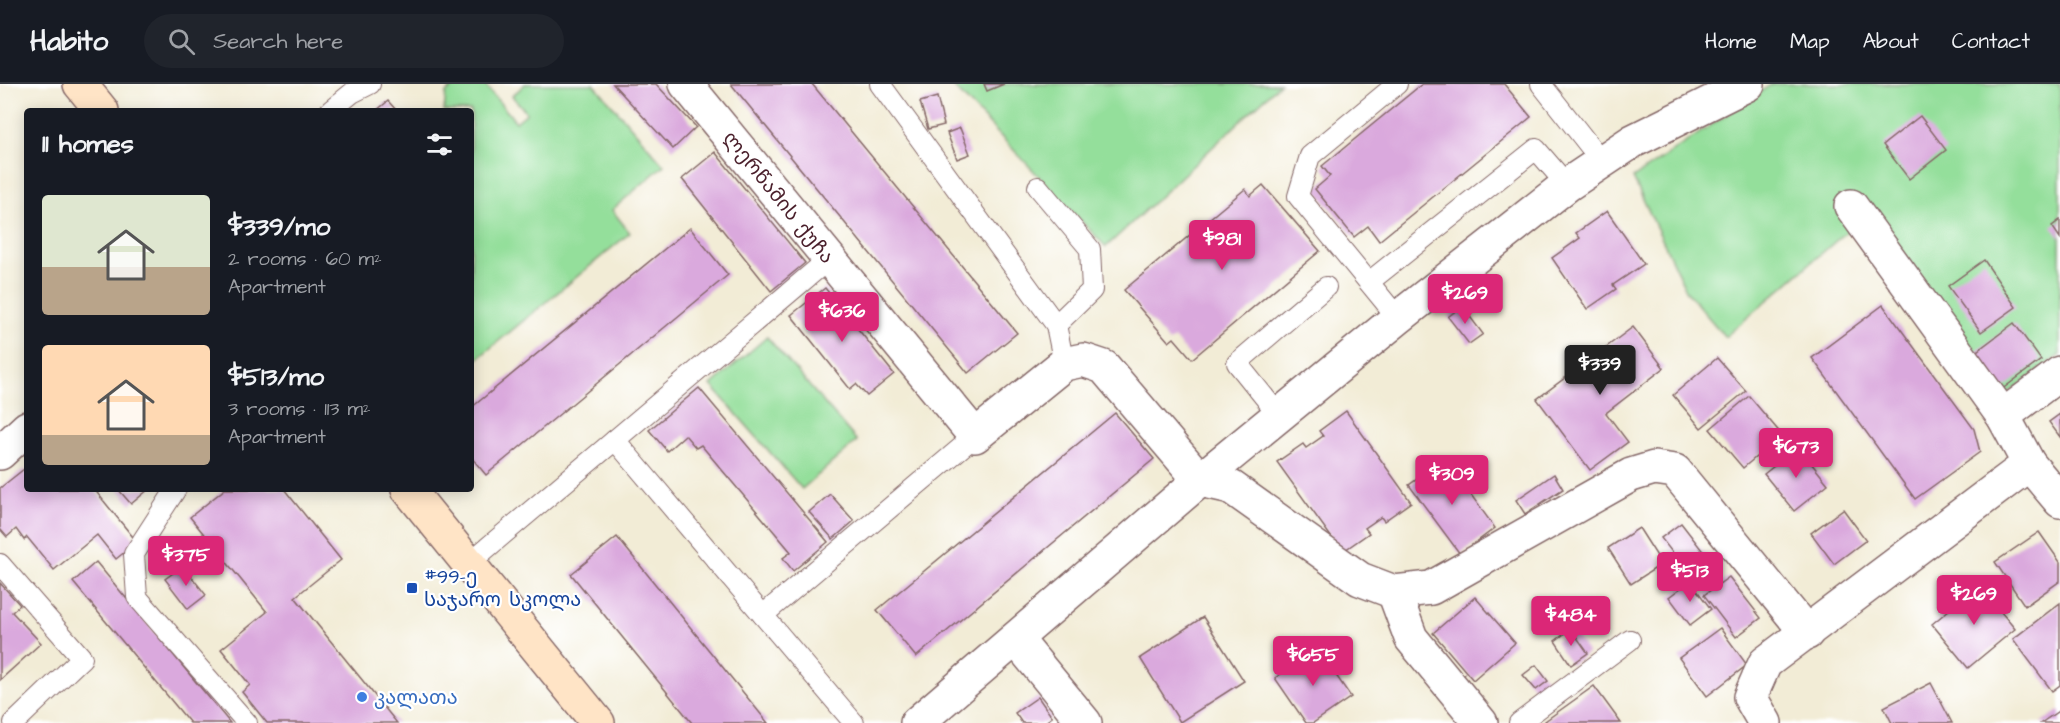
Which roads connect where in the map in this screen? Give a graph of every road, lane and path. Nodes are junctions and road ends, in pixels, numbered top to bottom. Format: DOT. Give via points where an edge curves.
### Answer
graph roads {
  1 [pos="80,84"];
  2 [pos="687,84"];
  3 [pos="880,84"];
  4 [pos="1397,84"];
  5 [pos="1541,84"];
  6 [pos="1748,84"];
  7 [pos="359,87"];
  8 [pos="100,108"];
  9 [pos="334,108"];
  10 [pos="1603,163"];
  11 [pos="1567,185"];
  12 [pos="1038,187"];
  13 [pos="1851,206"];
  14 [pos="830,258"];
  15 [pos="1369,282"];
  16 [pos="1326,287"];
  17 [pos="1398,318"];
  18 [pos="1056,325"];
  19 [pos="1064,364"];
  20 [pos="2060,373"];
  21 [pos="1278,414"];
  22 [pos="2003,416"];
  23 [pos="24,432"];
  24 [pos="975,436"];
  25 [pos="615,440"];
  26 [pos="0,453"];
  27 [pos="2029,464"];
  28 [pos="1200,480"];
  29 [pos="174,492"];
  30 [pos="410,492"];
  31 [pos="2060,501"];
  32 [pos="0,564"];
  33 [pos="468,564"];
  34 [pos="1394,592"];
  35 [pos="763,615"];
  36 [pos="1807,633"];
  37 [pos="1017,639"];
  38 [pos="1630,640"];
  39 [pos="14,723"];
  40 [pos="247,723"];
  41 [pos="598,723"];
  42 [pos="854,723"];
  43 [pos="917,723"];
  44 [pos="1085,723"];
  45 [pos="1481,723"];
  46 [pos="1519,723"];
  47 [pos="1765,723"];
  1 -- 8 [label="main road"];
  2 -- 14 [label="street, ლერწამის ქუჩა"];
  3 -- 18 [label="lane"];
  4 -- 15 [label="lane" via="1310,156 1298,196"];
  5 -- 10 [label="lane"];
  6 -- 10 [label="street" via="1633,141"];
  7 -- 9 [label="lane"];
  10 -- 11 [label="street"];
  11 -- 15 [label="lane" via="1536,149"];
  11 -- 17 [label="street"];
  12 -- 18 [label="lane" via="1090,249 1092,290"];
  13 -- 22 [label="street"];
  14 -- 24 [label="street, ლერწამის ქუჩა"];
  14 -- 25 [label="lane"];
  15 -- 17 [label="lane"];
  16 -- 21 [label="lane" via="1237,363"];
  17 -- 21 [label="street"];
  18 -- 19 [label="lane"];
  19 -- 24 [label="street"];
  19 -- 28 [label="street" via="1083,360 1104,367"];
  20 -- 22 [label="street"];
  21 -- 28 [label="street"];
  22 -- 27 [label="street"];
  23 -- 26 [label="street"];
  24 -- 35 [label="lane"];
  25 -- 33 [label="lane"];
  25 -- 35 [label="lane"];
  27 -- 31 [label="street"];
  27 -- 36 [label="street"];
  28 -- 34 [label="street" via="1231,487 1360,579"];
  28 -- 37 [label="street"];
  29 -- 40 [label="lane" via="134,554 137,597"];
  30 -- 33 [label="main road"];
  32 -- 39 [label="lane" via="82,658"];
  33 -- 41 [label="main road"];
  34 -- 36 [label="street" via="1431,588 1631,475 1654,468 1675,471"];
  34 -- 45 [label="street" via="1411,638"];
  35 -- 42 [label="lane"];
  36 -- 47 [label="street" via="1766,663 1750,697"];
  37 -- 43 [label="street"];
  37 -- 44 [label="street"];
  38 -- 46 [label="lane"];
}
